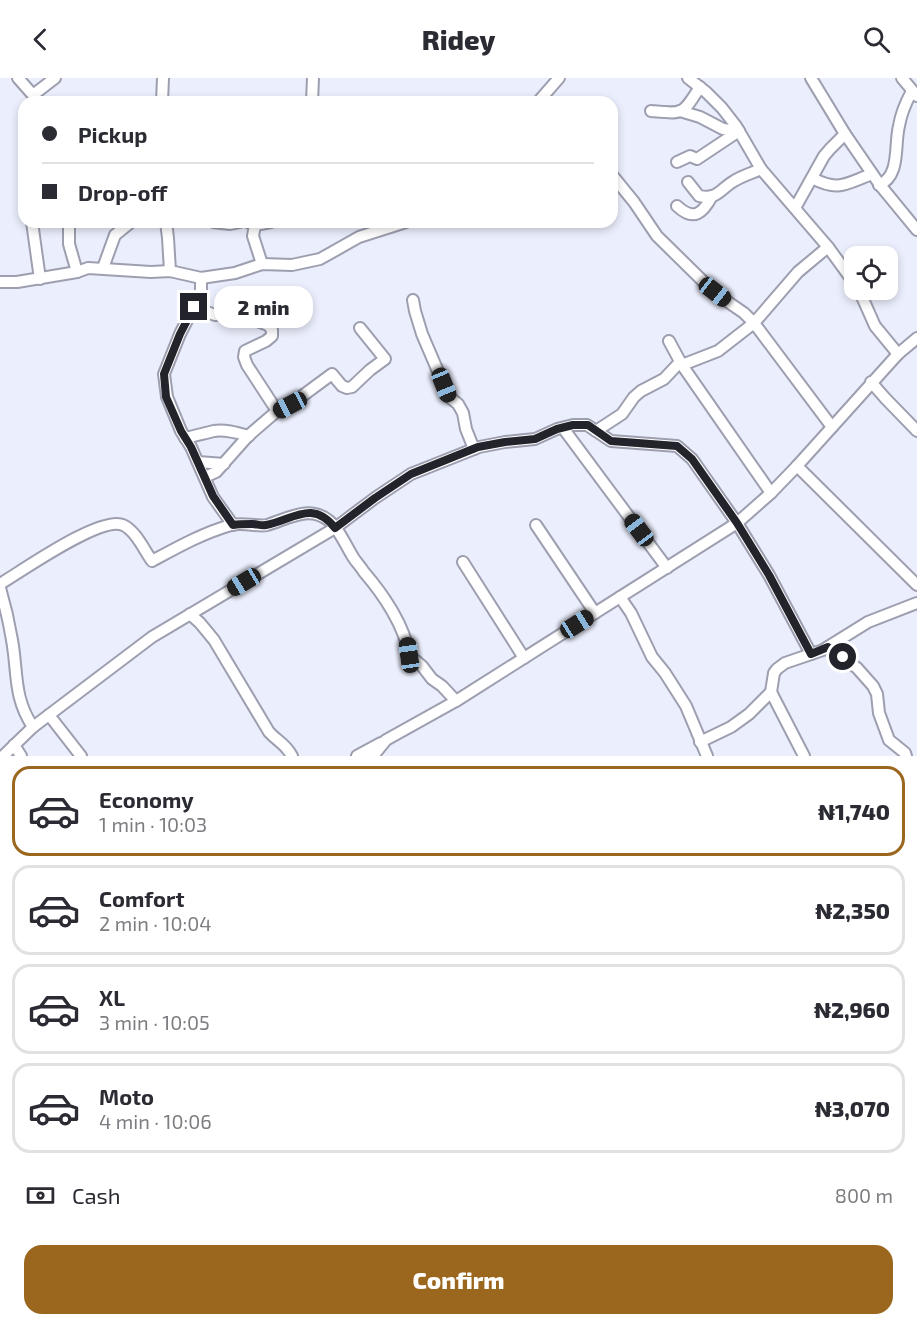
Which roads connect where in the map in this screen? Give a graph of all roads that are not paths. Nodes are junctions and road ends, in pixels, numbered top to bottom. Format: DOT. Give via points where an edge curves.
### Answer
graph roads {
  1 [pos="18,78"];
  2 [pos="55,78"];
  3 [pos="163,78"];
  4 [pos="313,78"];
  5 [pos="559,78"];
  6 [pos="688,78"];
  7 [pos="811,78"];
  8 [pos="902,78"];
  9 [pos="700,87"];
  10 [pos="915,94"];
  11 [pos="162,96"];
  12 [pos="312,96"];
  13 [pos="543,96"];
  14 [pos="651,111"];
  15 [pos="680,111"];
  16 [pos="739,131"];
  17 [pos="845,134"];
  18 [pos="677,162"];
  19 [pos="761,169"];
  20 [pos="872,174"];
  21 [pos="812,178"];
  22 [pos="618,182"];
  23 [pos="688,182"];
  24 [pos="879,185"];
  25 [pos="712,196"];
  26 [pos="677,206"];
  27 [pos="795,208"];
  28 [pos="33,228"];
  29 [pos="69,228"];
  30 [pos="124,228"];
  31 [pos="167,228"];
  32 [pos="252,228"];
  33 [pos="387,228"];
  34 [pos="917,230"];
  35 [pos="828,247"];
  36 [pos="262,264"];
  37 [pos="103,268"];
  38 [pos="844,269"];
  39 [pos="170,271"];
  40 [pos="77,272"];
  41 [pos="201,278"];
  42 [pos="40,279"];
  43 [pos="0,282"];
  44 [pos="413,300"];
  45 [pos="863,300"];
  46 [pos="194,307"];
  47 [pos="754,323"];
  48 [pos="360,328"];
  49 [pos="917,338"];
  50 [pos="669,341"];
  51 [pos="898,354"];
  52 [pos="681,363"];
  53 [pos="871,382"];
  54 [pos="277,411"];
  55 [pos="832,427"];
  56 [pos="563,428"];
  57 [pos="596,431"];
  58 [pos="917,431"];
  59 [pos="249,436"];
  60 [pos="185,438"];
  61 [pos="474,449"];
  62 [pos="198,462"];
  63 [pos="224,464"];
  64 [pos="797,466"];
  65 [pos="204,477"];
  66 [pos="771,494"];
  67 [pos="737,523"];
  68 [pos="233,525"];
  69 [pos="536,525"];
  70 [pos="335,528"];
  71 [pos="463,561"];
  72 [pos="667,568"];
  73 [pos="917,585"];
  74 [pos="0,586"];
  75 [pos="620,597"];
  76 [pos="917,603"];
  77 [pos="595,613"];
  78 [pos="190,614"];
  79 [pos="828,647"];
  80 [pos="811,654"];
  81 [pos="524,658"];
  82 [pos="771,692"];
  83 [pos="456,701"];
  84 [pos="49,715"];
  85 [pos="33,727"];
  86 [pos="386,740"];
  87 [pos="700,742"];
  88 [pos="14,745"];
  89 [pos="3,756"];
  90 [pos="21,756"];
  91 [pos="81,756"];
  92 [pos="292,756"];
  93 [pos="357,756"];
  94 [pos="374,756"];
  95 [pos="707,756"];
  96 [pos="804,756"];
  97 [pos="906,756"];
  1 -- 2 [label="street" via="33,94"];
  3 -- 11 [label="street"];
  4 -- 12 [label="street"];
  5 -- 13 [label="street"];
  6 -- 9 [label="street"];
  7 -- 17 [label="street"];
  8 -- 10 [label="street"];
  9 -- 15 [label="street" via="687,108"];
  9 -- 16 [label="street"];
  10 -- 24 [label="street" via="904,105 891,176"];
  14 -- 15 [label="street"];
  15 -- 16 [label="street" via="723,129"];
  16 -- 18 [label="street" via="697,159 690,156"];
  16 -- 19 [label="street"];
  17 -- 20 [label="street"];
  17 -- 21 [label="street"];
  19 -- 25 [label="street"];
  19 -- 27 [label="street"];
  20 -- 21 [label="street" via="841,186"];
  20 -- 24 [label="street"];
  21 -- 27 [label="street"];
  22 -- 47 [label="street" via="657,236"];
  23 -- 25 [label="street" via="699,196"];
  24 -- 34 [label="street"];
  25 -- 26 [label="street" via="703,211 694,214"];
  27 -- 35 [label="street"];
  28 -- 42 [label="street"];
  29 -- 40 [label="street"];
  30 -- 37 [label="street" via="116,235"];
  31 -- 39 [label="street"];
  32 -- 36 [label="street"];
  33 -- 36 [label="street" via="359,237 320,259 292,265"];
  35 -- 38 [label="street"];
  35 -- 47 [label="street" via="798,272"];
  36 -- 41 [label="street"];
  37 -- 39 [label="street"];
  37 -- 40 [label="street"];
  39 -- 41 [label="street"];
  40 -- 42 [label="street"];
  41 -- 46 [label="street" via="201,293"];
  42 -- 43 [label="street"];
  44 -- 61 [label="street" via="422,334 449,398 463,413"];
  45 -- 51 [label="street" via="875,326"];
  46 -- 54 [label="street" via="214,315 236,313 272,330 272,336 245,351 244,357"];
  46 -- 60 [label="street" via="164,374 166,397"];
  47 -- 52 [label="street" via="718,351"];
  47 -- 55 [label="street"];
  48 -- 54 [label="street" via="385,359 352,387 342,386 332,374"];
  49 -- 51 [label="street"];
  50 -- 52 [label="street"];
  51 -- 53 [label="street"];
  52 -- 57 [label="street" via="664,379 641,391 622,414"];
  52 -- 66 [label="street"];
  53 -- 55 [label="street"];
  53 -- 58 [label="street"];
  54 -- 59 [label="street"];
  55 -- 64 [label="street"];
  56 -- 57 [label="street" via="588,425"];
  56 -- 61 [label="street" via="535,439"];
  56 -- 72 [label="street"];
  57 -- 67 [label="street" via="611,441 677,446 692,459"];
  59 -- 60 [label="street" via="216,430"];
  59 -- 63 [label="street"];
  60 -- 62 [label="street"];
  61 -- 70 [label="street" via="411,474"];
  62 -- 63 [label="street"];
  62 -- 65 [label="street"];
  63 -- 65 [label="street"];
  64 -- 66 [label="street"];
  64 -- 73 [label="street"];
  65 -- 68 [label="street"];
  66 -- 67 [label="street"];
  67 -- 72 [label="street"];
  67 -- 80 [label="street"];
  68 -- 70 [label="street" via="264,526 302,513 315,513"];
  68 -- 74 [label="street" via="189,541 152,561 130,530 121,524 107,525 76,537"];
  69 -- 77 [label="street"];
  70 -- 78 [label="street"];
  70 -- 83 [label="street" via="389,606 407,642 409,655"];
  71 -- 81 [label="street"];
  72 -- 75 [label="street"];
  74 -- 85 [label="street" via="13,642 19,693"];
  75 -- 77 [label="street"];
  75 -- 87 [label="street" via="652,657 686,706"];
  76 -- 79 [label="street" via="868,622"];
  77 -- 81 [label="street"];
  78 -- 84 [label="street" via="152,637"];
  78 -- 92 [label="street" via="214,640 269,732 284,743"];
  79 -- 80 [label="street"];
  79 -- 97 [label="street" via="857,668 873,686 889,740"];
  80 -- 82 [label="street" via="777,669"];
  81 -- 83 [label="street"];
  82 -- 87 [label="street" via="731,727"];
  82 -- 96 [label="street"];
  83 -- 86 [label="street"];
  84 -- 85 [label="street"];
  84 -- 91 [label="street"];
  85 -- 88 [label="street"];
  86 -- 93 [label="street"];
  86 -- 94 [label="street"];
  87 -- 95 [label="street"];
  88 -- 89 [label="street"];
  88 -- 90 [label="street"];
}
